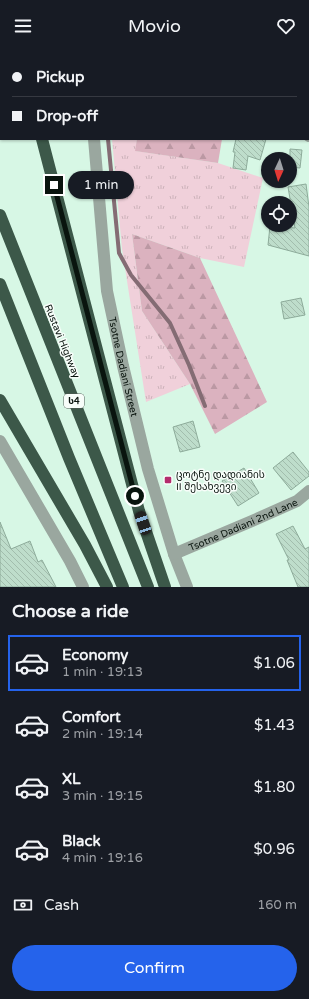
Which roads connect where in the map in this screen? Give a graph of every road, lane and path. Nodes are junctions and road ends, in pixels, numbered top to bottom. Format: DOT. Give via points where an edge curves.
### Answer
graph roads {
  1 [pos="42,140"];
  2 [pos="94,140"];
  3 [pos="0,215"];
  4 [pos="0,284"];
  5 [pos="0,400"];
  6 [pos="0,441"];
  7 [pos="309,491"];
  8 [pos="174,554"];
  9 [pos="83,587"];
  10 [pos="107,587"];
  11 [pos="123,587"];
  12 [pos="148,587"];
  13 [pos="164,587"];
  14 [pos="187,587"];
  1 -- 13 [label="highway" via="139,510"];
  2 -- 8 [label="street, Tsotne Dadiani Street" via="107,291 148,469"];
  3 -- 12 [label="highway, Rustavi Highway / ს4"];
  4 -- 11 [label="highway, ს4"];
  5 -- 10 [label="highway"];
  6 -- 9 [label="street"];
  7 -- 8 [label="street, Tsotne Dadiani 2nd Lane" via="297,501"];
  8 -- 14 [label="street, Tsotne Dadiani Street"];
}
